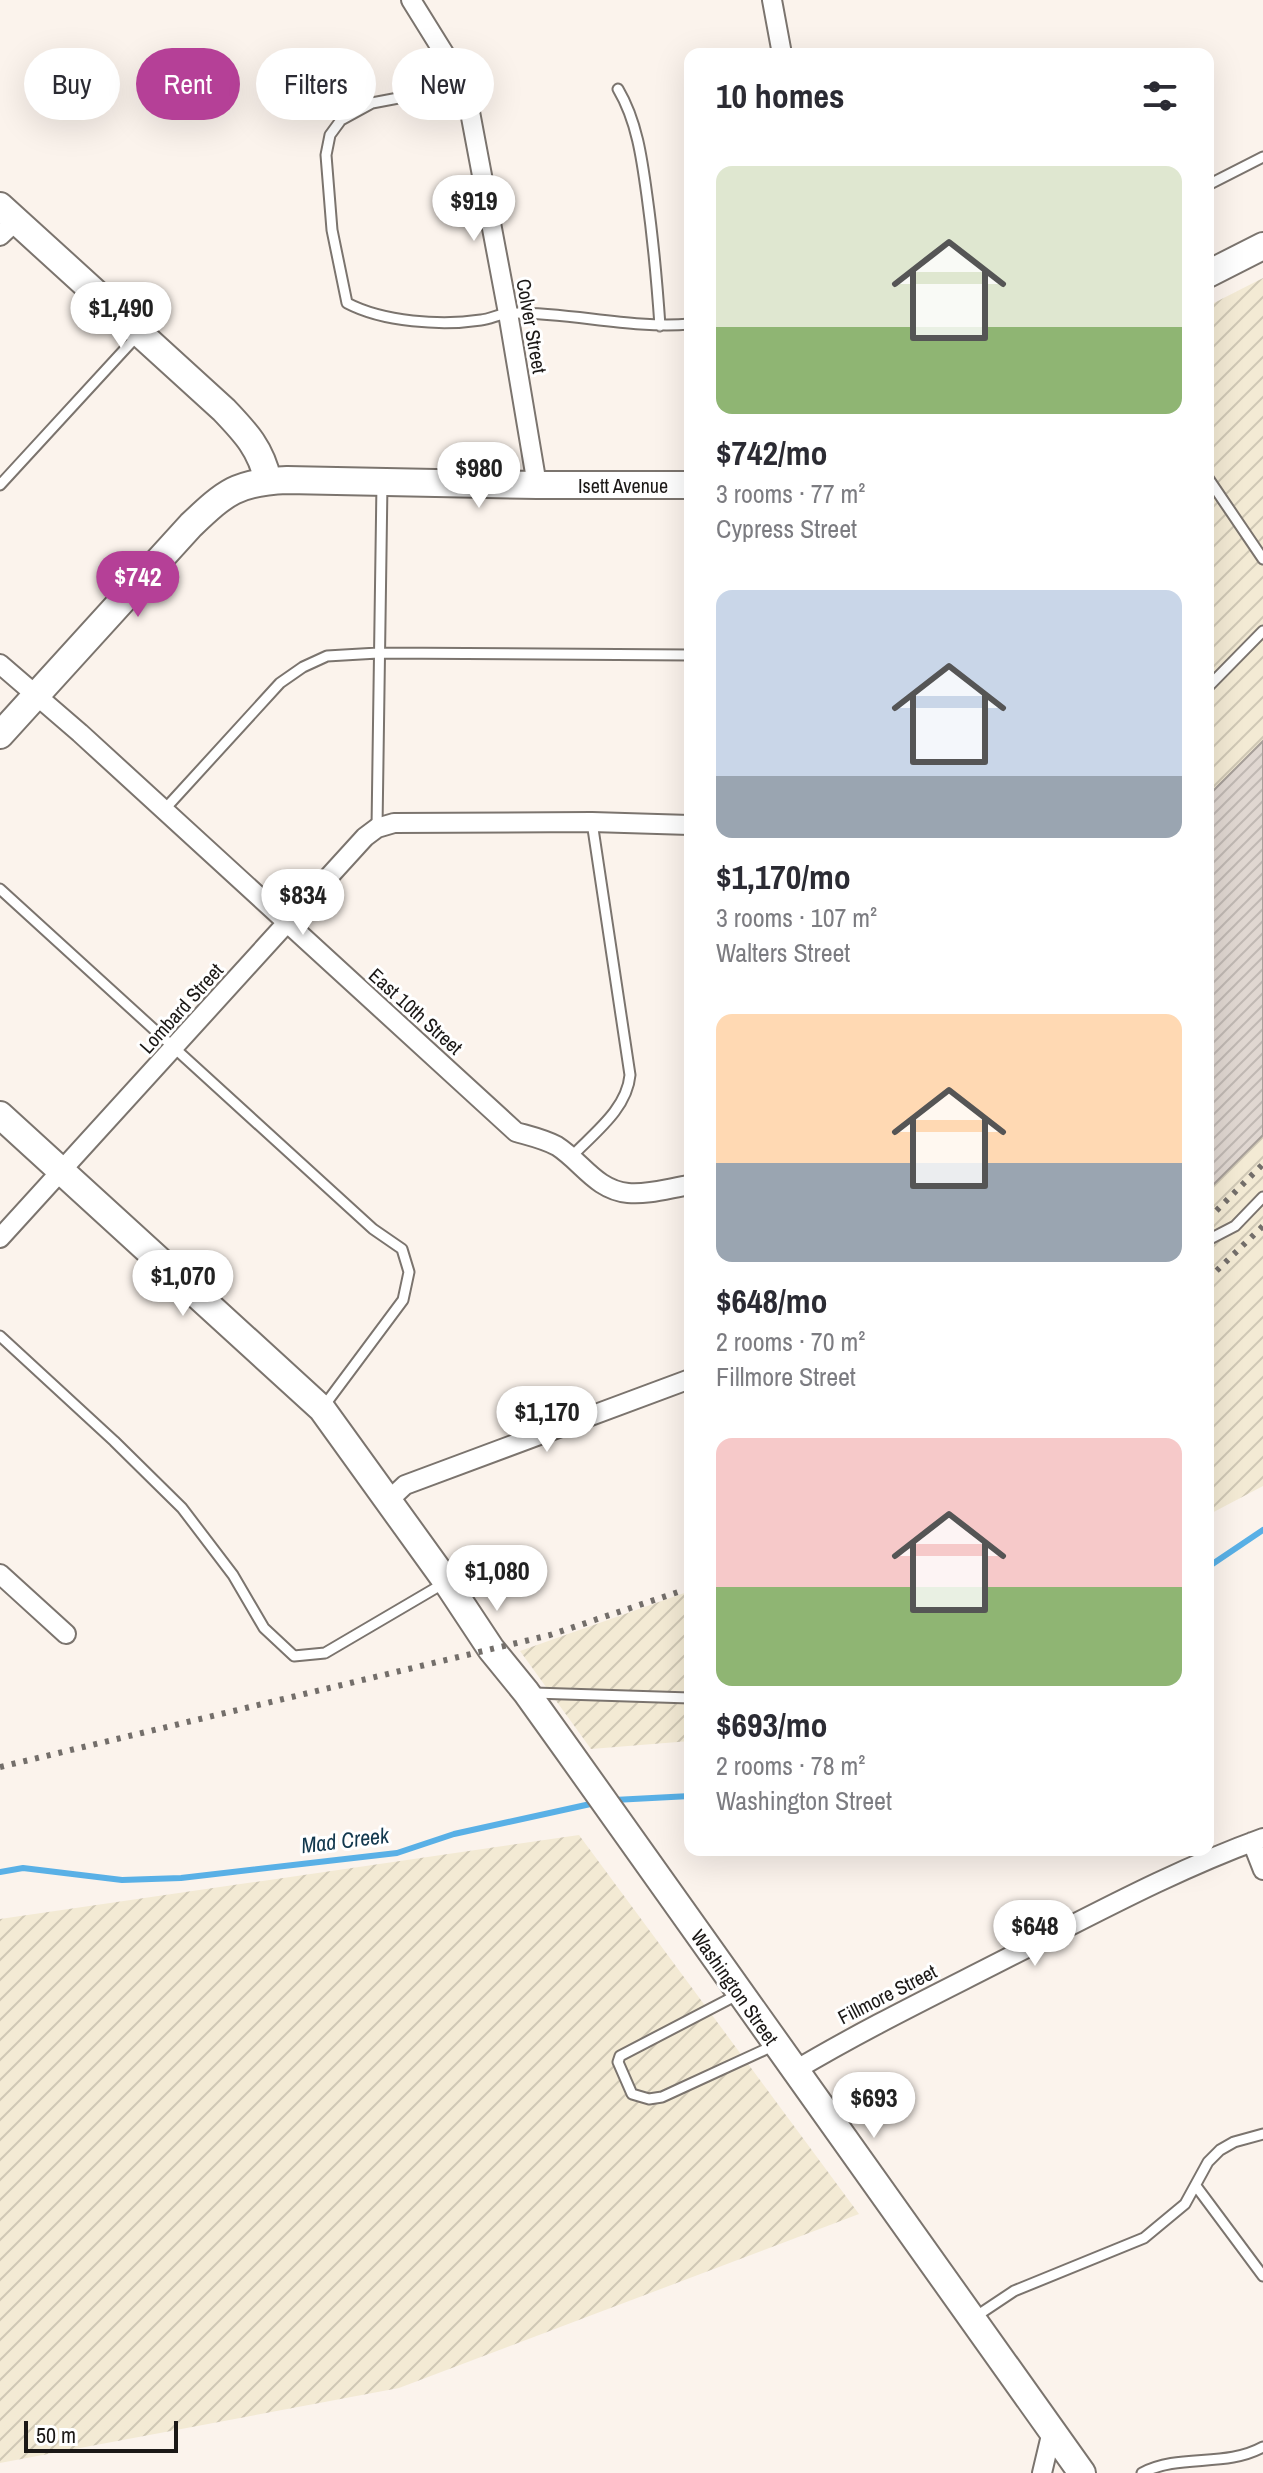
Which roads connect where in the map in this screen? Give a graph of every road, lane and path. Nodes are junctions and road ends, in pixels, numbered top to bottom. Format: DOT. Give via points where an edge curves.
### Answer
graph roads {
  1 [pos="411,0"];
  2 [pos="772,0"];
  3 [pos="439,48"];
  4 [pos="781,48"];
  5 [pos="618,89"];
  6 [pos="392,99"];
  7 [pos="472,120"];
  8 [pos="1263,157"];
  9 [pos="1214,182"];
  10 [pos="5,221"];
  11 [pos="1263,246"];
  12 [pos="1214,271"];
  13 [pos="508,313"];
  14 [pos="684,324"];
  15 [pos="660,326"];
  16 [pos="139,333"];
  17 [pos="268,481"];
  18 [pos="382,483"];
  19 [pos="0,485"];
  20 [pos="537,485"];
  21 [pos="684,485"];
  22 [pos="1214,487"];
  23 [pos="1263,559"];
  24 [pos="1263,631"];
  25 [pos="378,653"];
  26 [pos="684,655"];
  27 [pos="0,664"];
  28 [pos="1214,681"];
  29 [pos="36,695"];
  30 [pos="0,735"];
  31 [pos="164,810"];
  32 [pos="592,822"];
  33 [pos="684,825"];
  34 [pos="377,828"];
  35 [pos="0,889"];
  36 [pos="287,923"];
  37 [pos="174,1048"];
  38 [pos="0,1115"];
  39 [pos="571,1157"];
  40 [pos="60,1172"];
  41 [pos="684,1186"];
  42 [pos="1263,1197"];
  43 [pos="1214,1237"];
  44 [pos="0,1238"];
  45 [pos="0,1336"];
  46 [pos="684,1381"];
  47 [pos="322,1409"];
  48 [pos="388,1501"];
  49 [pos="0,1574"];
  50 [pos="446,1581"];
  51 [pos="66,1634"];
  52 [pos="526,1692"];
  53 [pos="684,1698"];
  54 [pos="1258,1840"];
  55 [pos="1263,1870"];
  56 [pos="740,1994"];
  57 [pos="776,2045"];
  58 [pos="794,2071"];
  59 [pos="1263,2134"];
  60 [pos="1196,2186"];
  61 [pos="1263,2276"];
  62 [pos="972,2319"];
  63 [pos="1052,2431"];
  64 [pos="1263,2447"];
  65 [pos="1042,2473"];
  66 [pos="1082,2473"];
  67 [pos="1142,2473"];
  1 -- 3 [label="street, Colver Street"];
  2 -- 4 [label="street"];
  5 -- 15 [label="lane" via="629,108 641,156"];
  6 -- 13 [label="lane" via="372,103 341,120 330,135 326,155 332,230 347,303 389,318 447,322"];
  7 -- 13 [label="street, Colver Street"];
  8 -- 9 [label="lane"];
  10 -- 16 [label="main road"];
  11 -- 12 [label="main road"];
  13 -- 15 [label="lane"];
  13 -- 20 [label="street, Colver Street"];
  14 -- 15 [label="lane"];
  16 -- 17 [label="main road" via="251,438"];
  16 -- 19 [label="lane"];
  17 -- 18 [label="main road, Isett Avenue"];
  17 -- 29 [label="main road, Isett Avenue" via="220,497"];
  18 -- 20 [label="main road, Isett Avenue"];
  18 -- 25 [label="lane"];
  20 -- 21 [label="main road, Isett Avenue"];
  22 -- 23 [label="lane"];
  24 -- 28 [label="lane"];
  25 -- 26 [label="lane"];
  25 -- 31 [label="lane" via="327,656 280,683"];
  25 -- 34 [label="lane"];
  27 -- 29 [label="street, East 10th Street"];
  29 -- 30 [label="main road, Isett Avenue"];
  29 -- 31 [label="street, East 10th Street"];
  31 -- 36 [label="street, East 10th Street"];
  32 -- 33 [label="street"];
  32 -- 34 [label="street" via="394,823"];
  32 -- 39 [label="lane" via="630,1075 616,1111"];
  34 -- 36 [label="street, Lombard Street"];
  35 -- 37 [label="lane"];
  36 -- 37 [label="street, Lombard Street"];
  36 -- 39 [label="street, East 10th Street" via="516,1132 540,1138"];
  37 -- 40 [label="street, Lombard Street"];
  37 -- 47 [label="lane" via="373,1229 402,1249 409,1272 403,1300"];
  38 -- 40 [label="main road, Washington Street"];
  39 -- 41 [label="street, East 10th Street" via="614,1190"];
  40 -- 44 [label="street, Lombard Street"];
  40 -- 47 [label="main road, Washington Street"];
  42 -- 43 [label="lane" via="1235,1226"];
  45 -- 50 [label="lane" via="182,1508 233,1575 264,1628 294,1656 325,1653"];
  46 -- 48 [label="street" via="417,1480"];
  47 -- 48 [label="main road, Washington Street"];
  48 -- 50 [label="main road, Washington Street"];
  49 -- 51 [label="street"];
  50 -- 52 [label="main road, Washington Street"];
  52 -- 53 [label="lane"];
  52 -- 56 [label="main road, Washington Street"];
  54 -- 55 [label="street"];
  54 -- 58 [label="street, Fillmore Street" via="1110,1906"];
  56 -- 57 [label="main road, Washington Street"];
  56 -- 57 [label="lane" via="620,2056 632,2094 662,2097"];
  57 -- 58 [label="main road, Washington Street"];
  58 -- 62 [label="main road, Washington Street"];
  59 -- 60 [label="lane" via="1220,2150"];
  60 -- 61 [label="lane"];
  60 -- 62 [label="lane" via="1185,2204 1144,2238 1014,2291"];
  62 -- 63 [label="main road, Washington Street"];
  63 -- 65 [label="street"];
  63 -- 66 [label="main road, Washington Street"];
  64 -- 67 [label="lane" via="1240,2457 1165,2464"];
}
